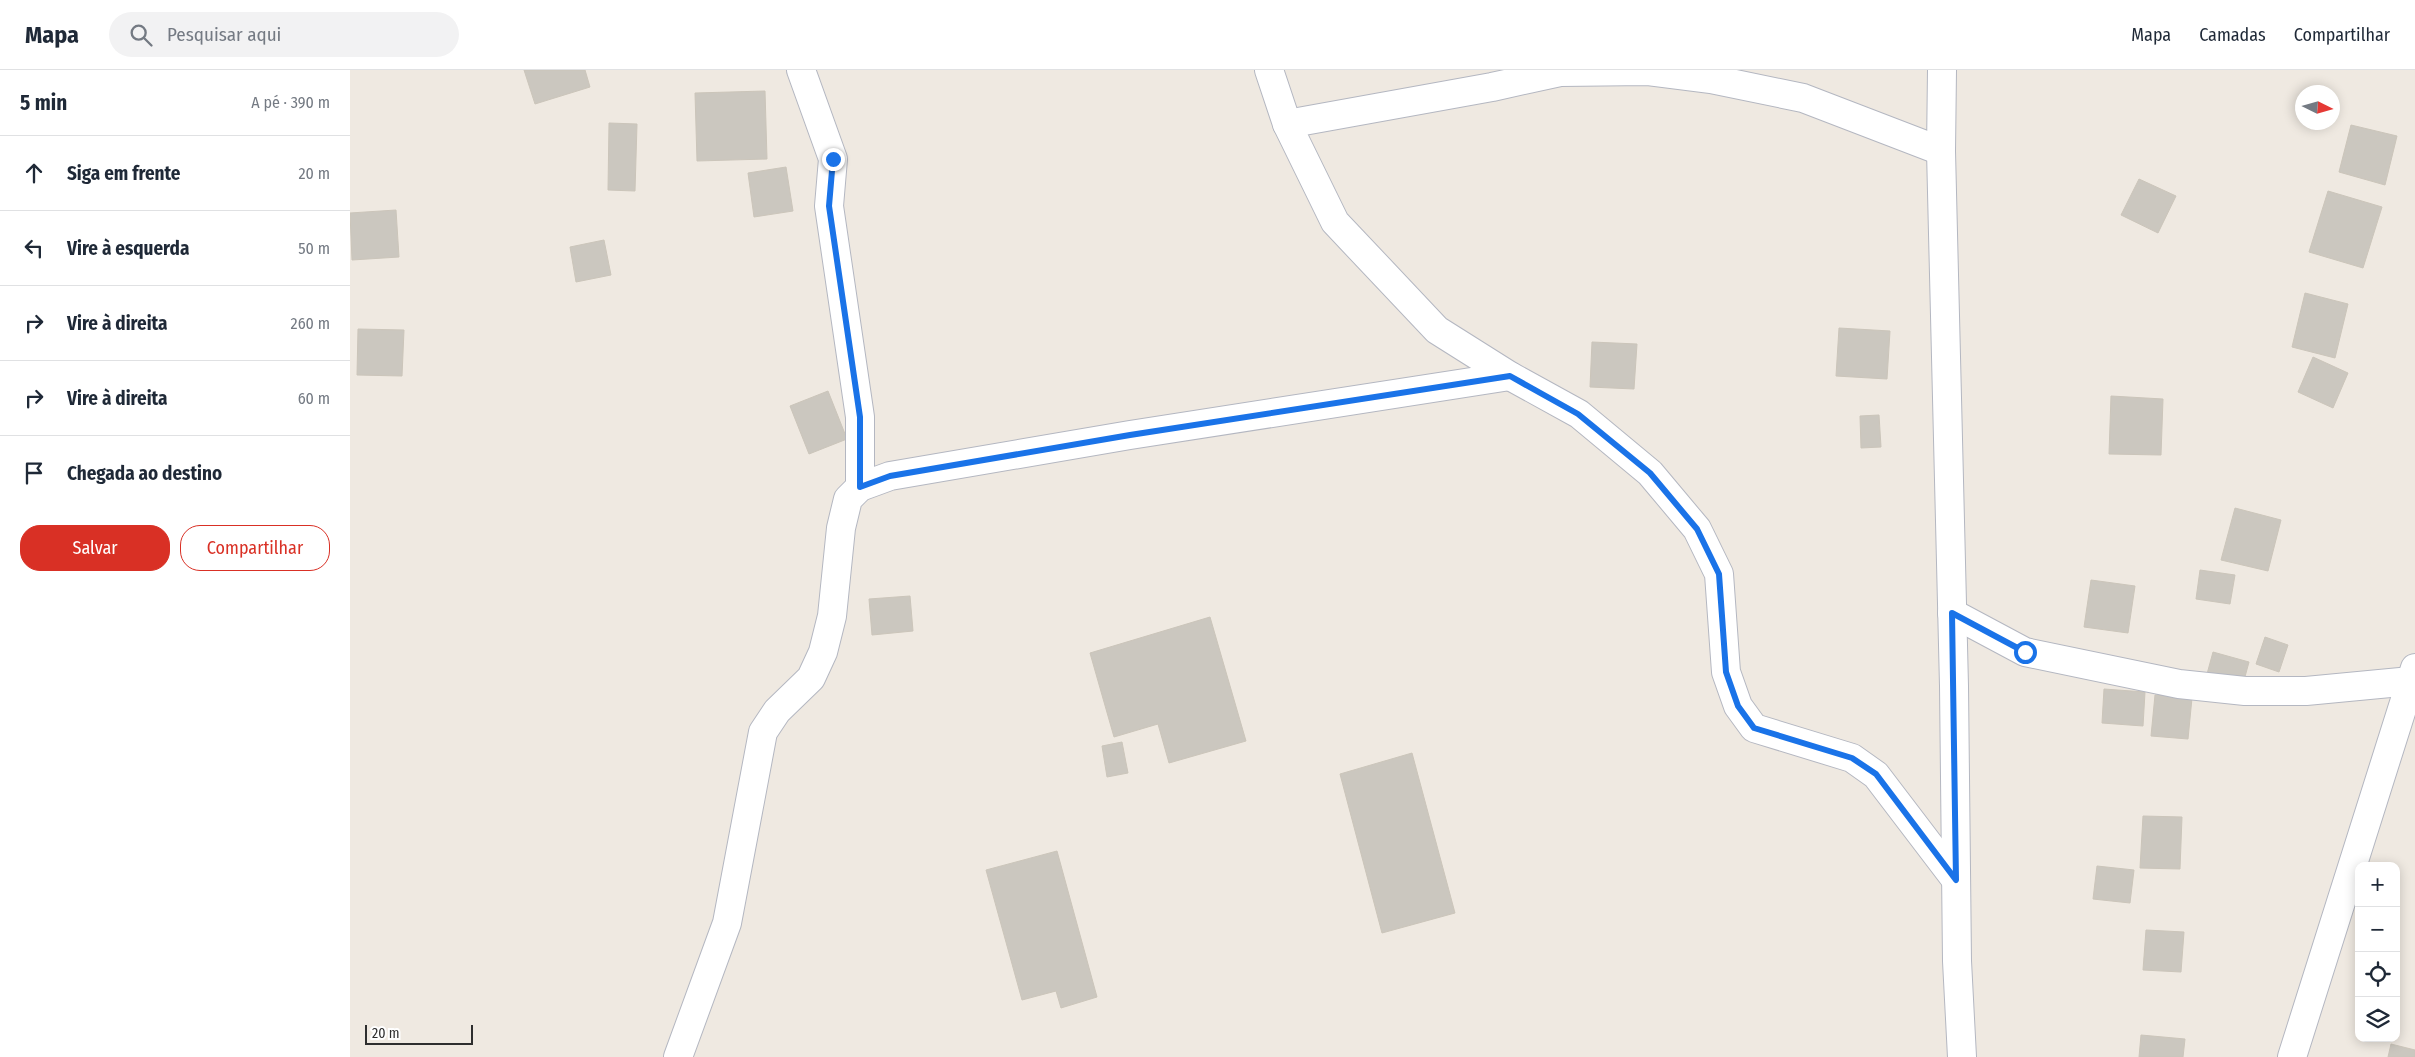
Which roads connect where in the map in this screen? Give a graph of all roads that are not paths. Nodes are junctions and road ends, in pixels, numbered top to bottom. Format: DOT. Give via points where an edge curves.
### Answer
graph roads {
  1 [pos="801,70"];
  2 [pos="1269,70"];
  3 [pos="1942,70"];
  4 [pos="1287,124"];
  5 [pos="1941,151"];
  6 [pos="1510,376"];
  7 [pos="860,487"];
  8 [pos="1952,613"];
  9 [pos="2413,674"];
  10 [pos="1956,880"];
  11 [pos="678,1057"];
  12 [pos="1962,1057"];
  13 [pos="2292,1057"];
  1 -- 7 [label="street" via="833,159 829,206 860,417"];
  2 -- 4 [label="street"];
  3 -- 5 [label="street"];
  4 -- 5 [label="street" via="1560,72 1648,71 1712,79 1803,98"];
  4 -- 6 [label="street" via="1335,222 1437,330"];
  5 -- 8 [label="street"];
  6 -- 7 [label="street" via="1130,435 890,476"];
  6 -- 10 [label="street" via="1578,414 1650,473 1697,529 1719,574 1726,672 1738,706 1754,728 1852,758 1876,774"];
  7 -- 11 [label="street" via="848,499 841,528 832,616 823,652 811,678 777,711 763,732 728,923"];
  8 -- 9 [label="street" via="2025,652 2179,684 2245,691 2306,691"];
  8 -- 10 [label="street"];
  9 -- 13 [label="street"];
  10 -- 12 [label="street"];
}
